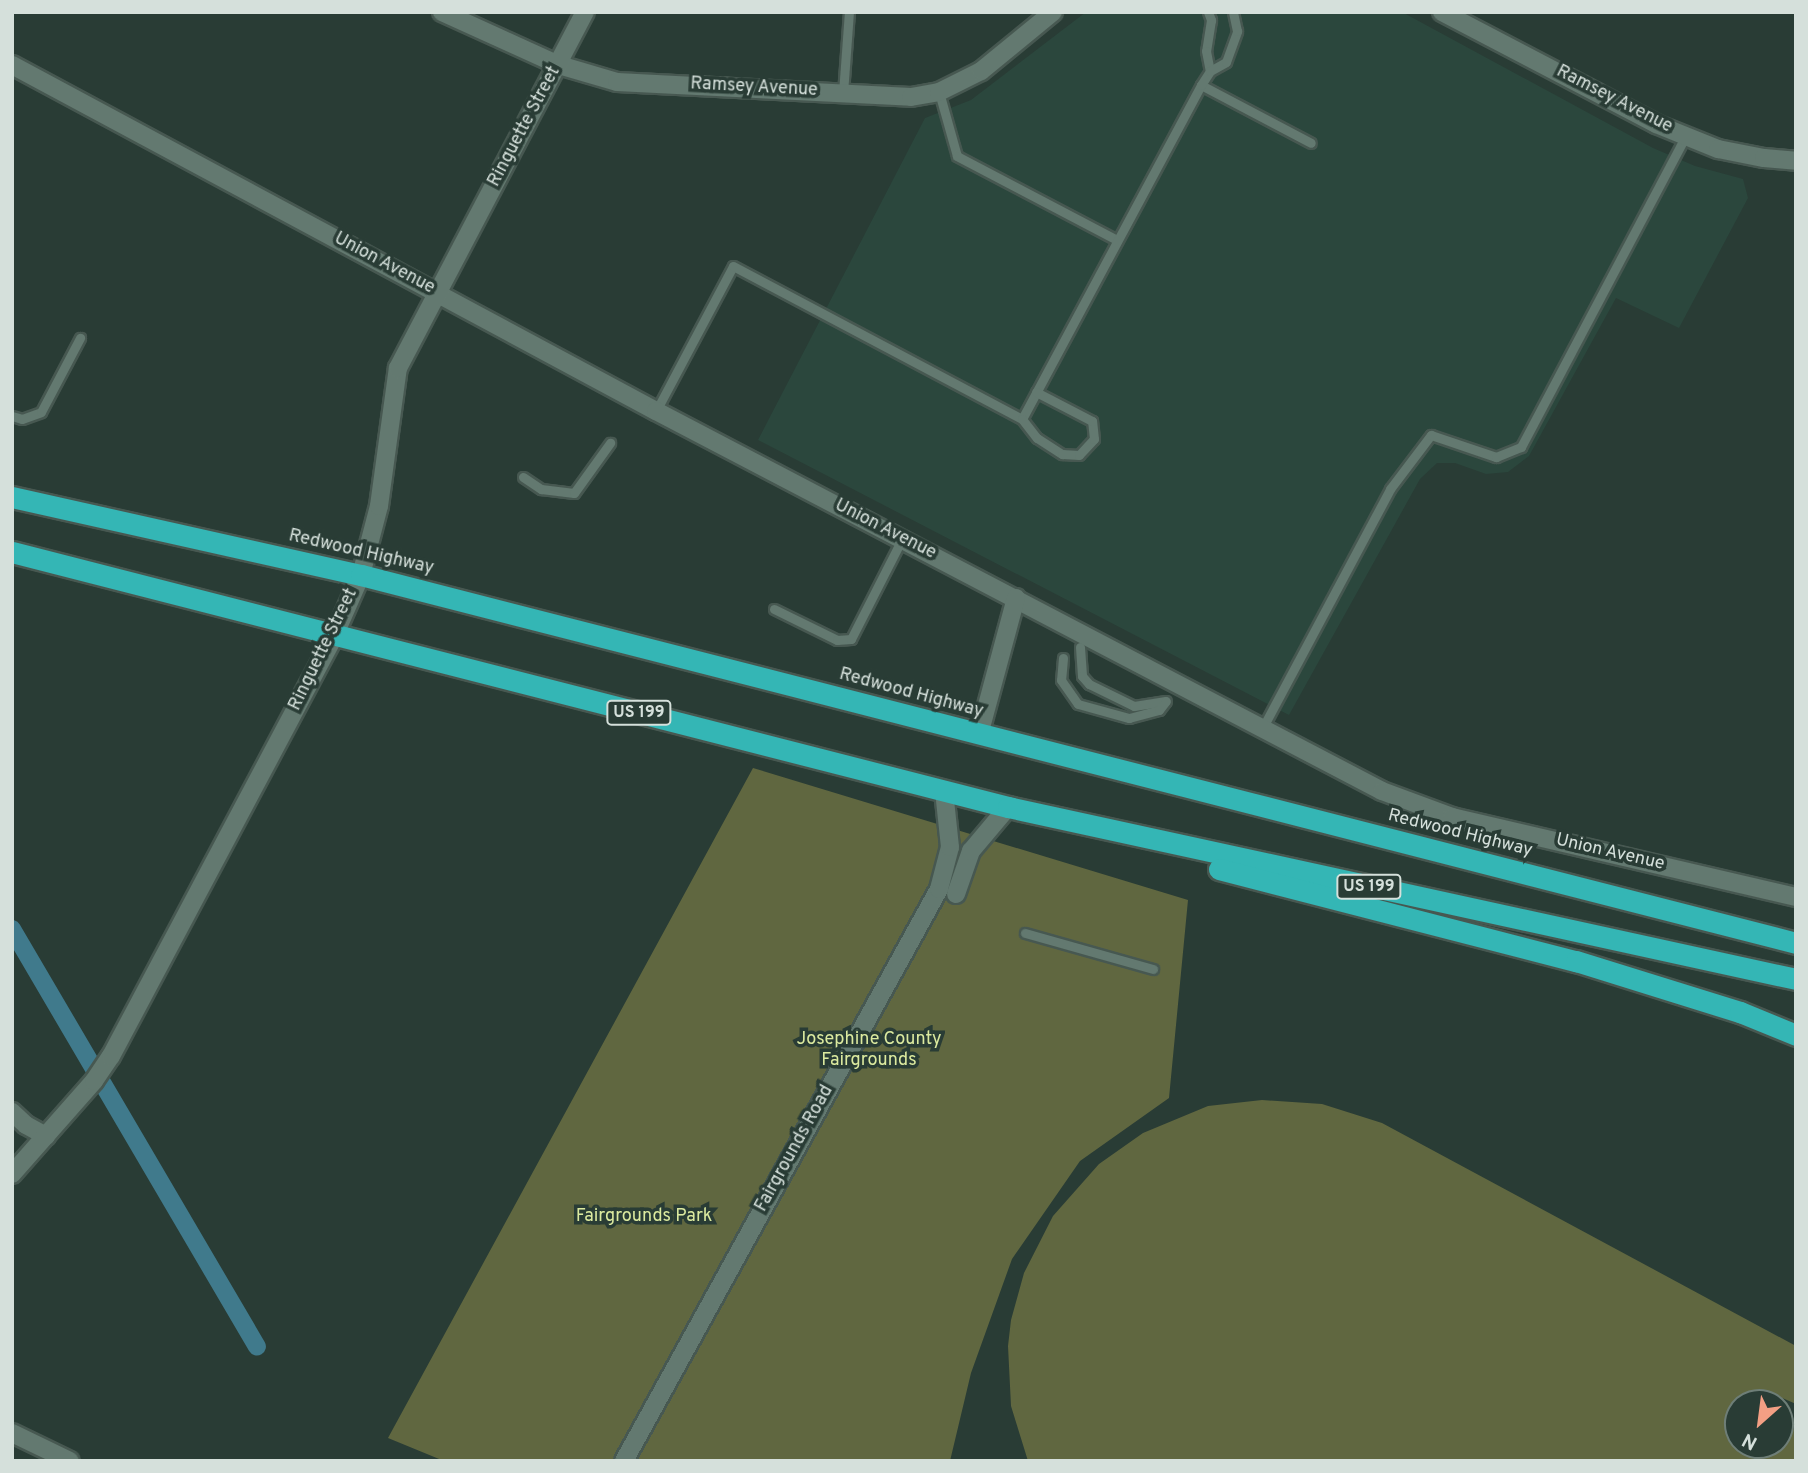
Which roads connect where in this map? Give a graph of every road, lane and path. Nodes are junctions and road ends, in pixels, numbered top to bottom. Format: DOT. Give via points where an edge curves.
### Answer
graph roads {
  1 [pos="442,12"];
  2 [pos="586,12"];
  3 [pos="849,12"];
  4 [pos="1053,12"];
  5 [pos="1208,12"];
  6 [pos="1233,12"];
  7 [pos="1442,12"];
  8 [pos="12,65"];
  9 [pos="559,65"];
  10 [pos="1210,71"];
  11 [pos="1201,85"];
  12 [pos="939,92"];
  13 [pos="843,93"];
  14 [pos="1686,136"];
  15 [pos="1311,143"];
  16 [pos="1796,161"];
  17 [pos="1117,240"];
  18 [pos="436,292"];
  19 [pos="80,338"];
  20 [pos="1036,392"];
  21 [pos="656,411"];
  22 [pos="12,416"];
  23 [pos="1022,419"];
  24 [pos="610,443"];
  25 [pos="523,477"];
  26 [pos="12,497"];
  27 [pos="902,539"];
  28 [pos="12,552"];
  29 [pos="361,575"];
  30 [pos="1016,598"];
  31 [pos="774,609"];
  32 [pos="336,632"];
  33 [pos="1080,647"];
  34 [pos="1063,658"];
  35 [pos="1262,729"];
  36 [pos="979,735"];
  37 [pos="944,791"];
  38 [pos="1008,807"];
  39 [pos="1139,838"];
  40 [pos="947,892"];
  41 [pos="1796,897"];
  42 [pos="1025,933"];
  43 [pos="1796,943"];
  44 [pos="1153,969"];
  45 [pos="1796,979"];
  46 [pos="1796,1035"];
  47 [pos="12,1111"];
  48 [pos="46,1136"];
  49 [pos="12,1174"];
  50 [pos="12,1433"];
  51 [pos="70,1461"];
  52 [pos="624,1461"];
  1 -- 9 [label="street, Ramsey Avenue"];
  2 -- 9 [label="street, Ringuette Street"];
  3 -- 13 [label="lane"];
  4 -- 12 [label="street, Ramsey Avenue" via="981,71"];
  5 -- 10 [label="lane"];
  6 -- 10 [label="lane" via="1237,31 1226,62"];
  7 -- 14 [label="street, Ramsey Avenue"];
  8 -- 18 [label="street, Union Avenue"];
  9 -- 13 [label="street, Ramsey Avenue" via="617,82"];
  9 -- 18 [label="street, Ringuette Street"];
  10 -- 11 [label="lane"];
  11 -- 15 [label="lane"];
  11 -- 17 [label="lane"];
  12 -- 13 [label="street, Ramsey Avenue" via="912,97"];
  12 -- 17 [label="lane" via="957,156"];
  14 -- 16 [label="street, Ramsey Avenue" via="1718,149"];
  14 -- 35 [label="lane" via="1521,447 1496,457 1431,435 1390,489"];
  17 -- 20 [label="lane"];
  18 -- 21 [label="street, Union Avenue"];
  18 -- 29 [label="street, Ringuette Street" via="398,368 379,506"];
  19 -- 22 [label="lane" via="41,412 22,419"];
  20 -- 23 [label="lane"];
  20 -- 23 [label="lane" via="1092,421 1094,439 1079,455 1062,454 1037,438"];
  21 -- 23 [label="lane" via="733,266"];
  21 -- 27 [label="street, Union Avenue"];
  24 -- 25 [label="lane" via="574,493 541,489"];
  26 -- 29 [label="highway, Redwood Highway"];
  27 -- 30 [label="street, Union Avenue"];
  27 -- 31 [label="lane" via="851,639 837,640"];
  28 -- 32 [label="highway, US 199"];
  29 -- 32 [label="street, Ringuette Street"];
  29 -- 36 [label="highway, Redwood Highway"];
  30 -- 35 [label="street, Union Avenue"];
  30 -- 36 [label="street"];
  32 -- 37 [label="highway, US 199"];
  32 -- 48 [label="street, Ringuette Street" via="125,1032 94,1081"];
  33 -- 34 [label="lane" via="1082,676 1089,684 1134,706 1166,701 1159,710 1129,718 1079,704 1061,680"];
  35 -- 41 [label="street, Union Avenue" via="1382,791 1452,817"];
  36 -- 43 [label="highway, Redwood Highway"];
  37 -- 38 [label="highway, US 199"];
  37 -- 40 [label="street, Fairgrounds Road" via="950,847"];
  38 -- 39 [label="highway, US 199"];
  38 -- 40 [label="street" via="971,851"];
  39 -- 45 [label="highway, US 199"];
  39 -- 46 [label="highway" via="1220,869 1576,961 1740,1012"];
  40 -- 52 [label="street, Fairgrounds Road"];
  42 -- 44 [label="lane"];
  47 -- 48 [label="street"];
  48 -- 49 [label="street, Ringuette Street"];
  50 -- 51 [label="street"];
}
